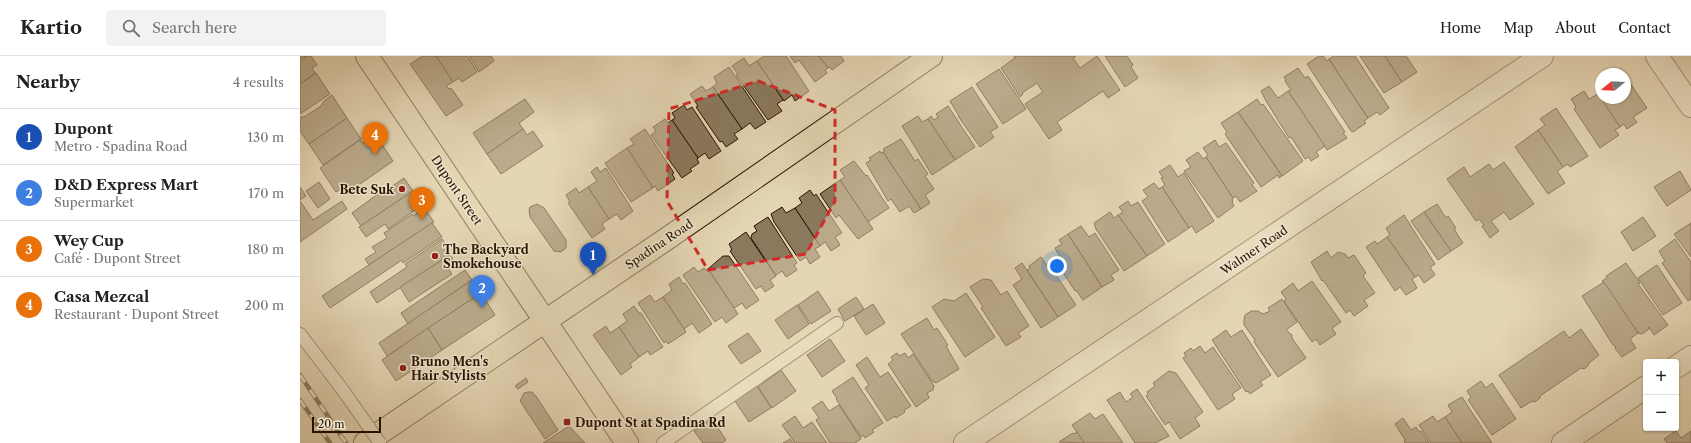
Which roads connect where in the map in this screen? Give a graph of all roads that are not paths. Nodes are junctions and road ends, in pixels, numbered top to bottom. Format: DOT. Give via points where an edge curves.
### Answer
graph roads {
  1 [pos="367,56"];
  2 [pos="931,56"];
  3 [pos="1542,56"];
  4 [pos="1657,56"];
  5 [pos="1691,106"];
  6 [pos="545,321"];
  7 [pos="838,323"];
  8 [pos="300,334"];
  9 [pos="1691,357"];
  10 [pos="1679,365"];
  11 [pos="1643,390"];
  12 [pos="365,443"];
  13 [pos="380,443"];
  14 [pos="627,443"];
  15 [pos="663,443"];
  16 [pos="965,443"];
  17 [pos="1563,443"];
  1 -- 6 [label="main road, Dupont Street"];
  2 -- 6 [label="main road, Spadina Road"];
  3 -- 16 [label="street, Walmer Road"];
  4 -- 5 [label="street"];
  6 -- 12 [label="main road, Spadina Road"];
  6 -- 14 [label="main road, Dupont Street"];
  7 -- 15 [label="lane"];
  8 -- 13 [label="lane, bridge"];
  9 -- 10 [label="street"];
  11 -- 17 [label="street"];
}
